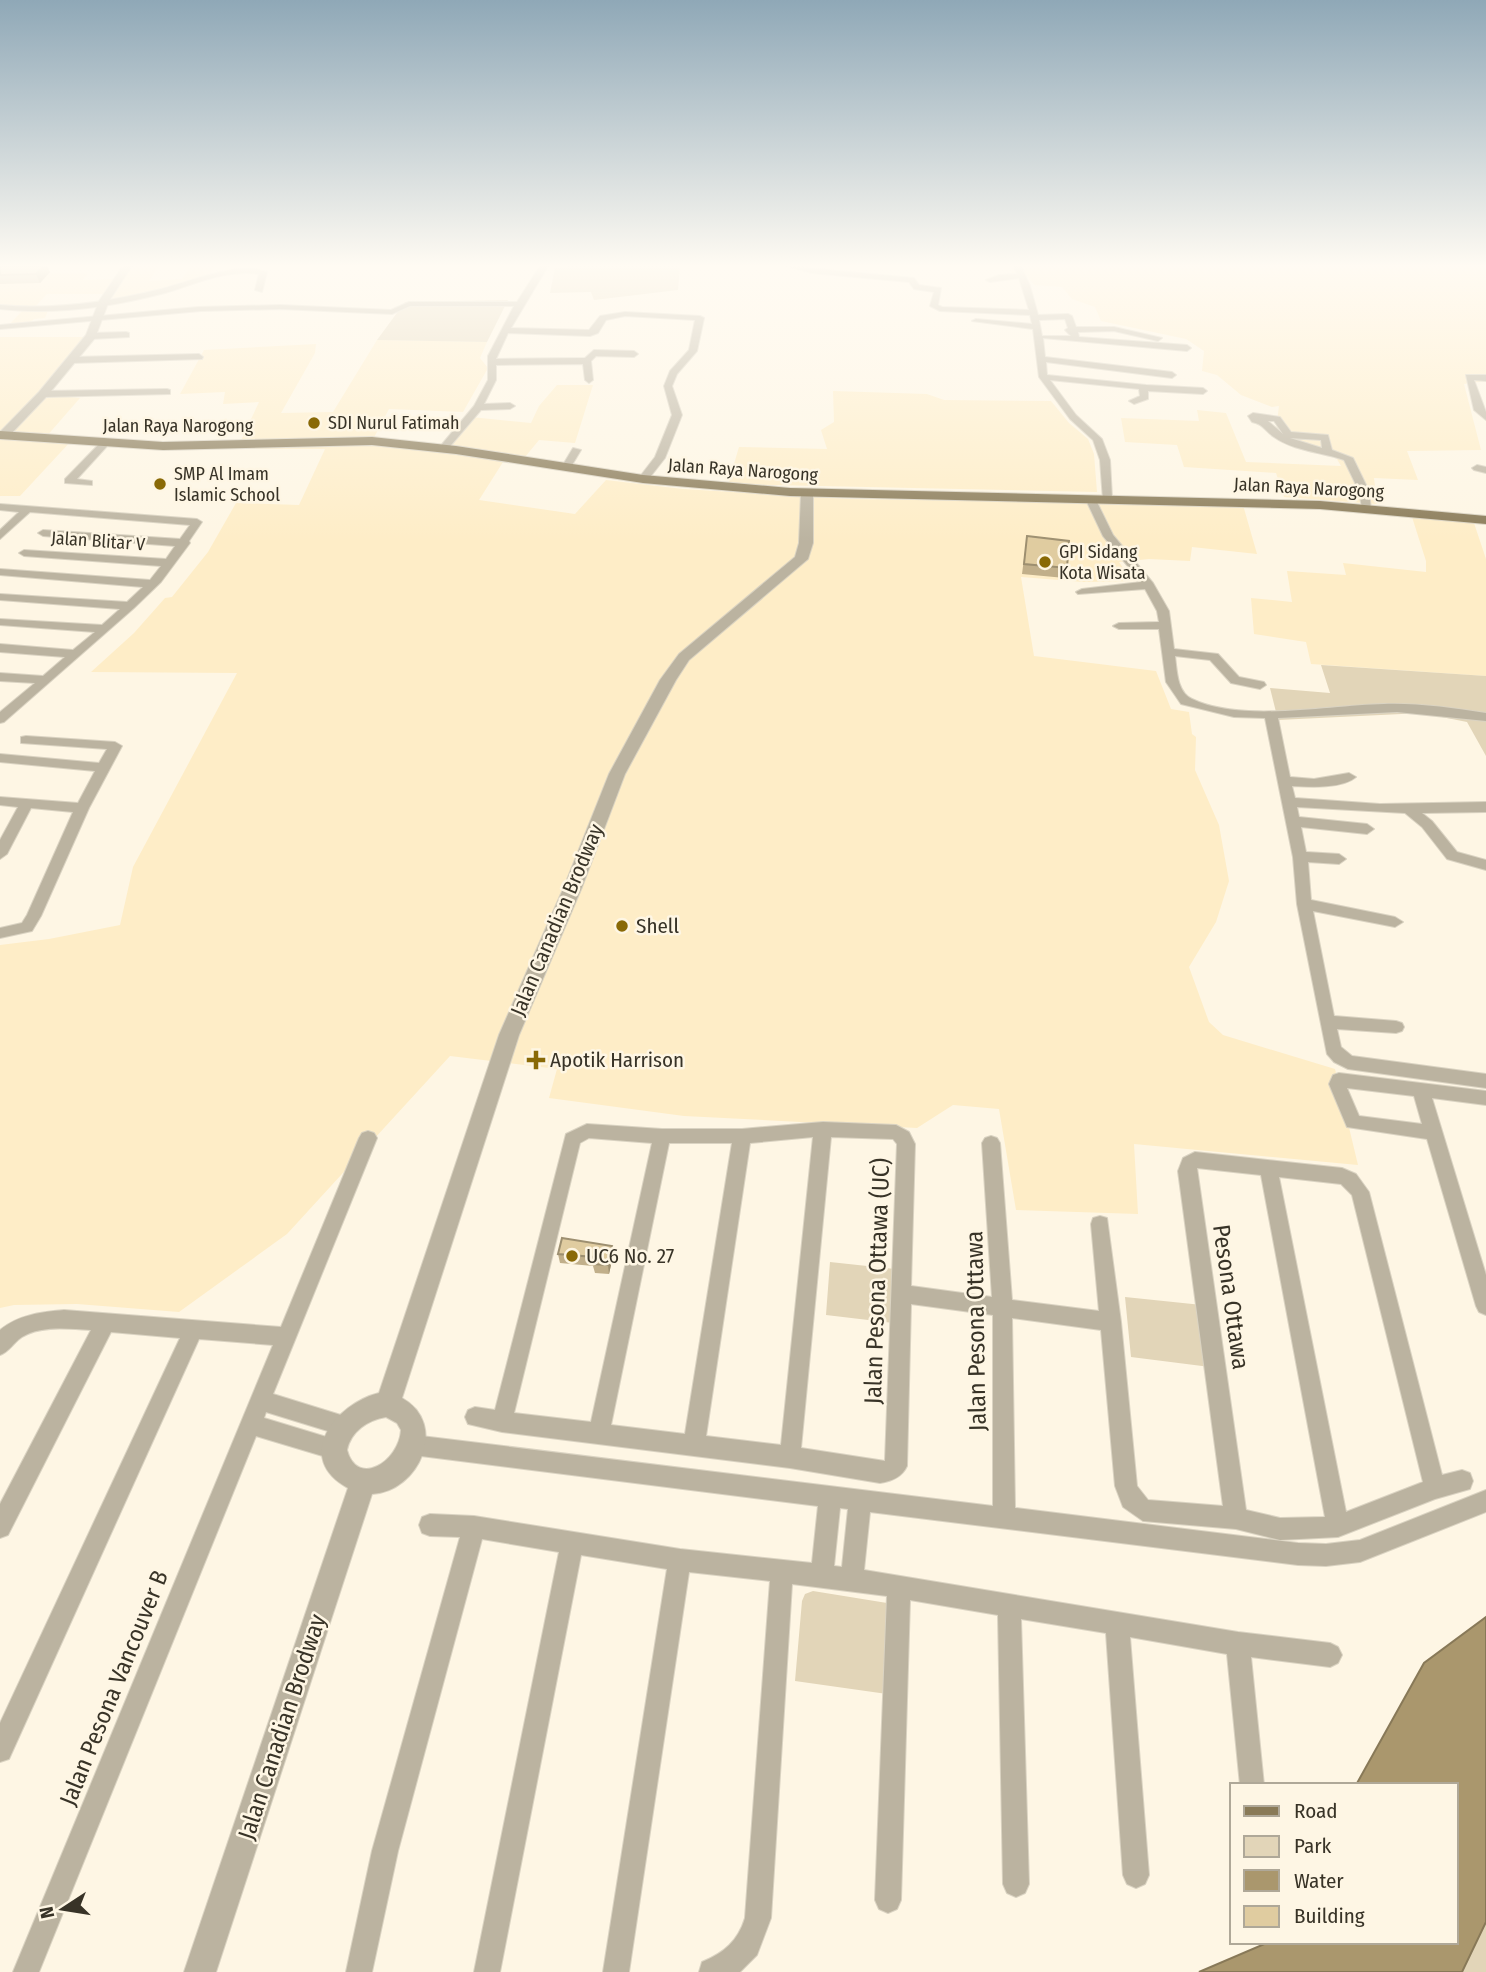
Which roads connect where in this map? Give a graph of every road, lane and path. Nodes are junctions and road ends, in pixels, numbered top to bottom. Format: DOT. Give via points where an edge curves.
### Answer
graph roads {
  1 [pos="156,358"];
  2 [pos="492,358"];
  3 [pos="590,358"];
  4 [pos="687,358"];
  5 [pos="1120,358"];
  6 [pos="1041,359"];
  7 [pos="72,360"];
  8 [pos="587,361"];
  9 [pos="493,362"];
  10 [pos="1120,369"];
  11 [pos="1172,375"];
  12 [pos="1043,377"];
  13 [pos="1486,378"];
  14 [pos="589,380"];
  15 [pos="1145,388"];
  16 [pos="1203,391"];
  17 [pos="167,392"];
  18 [pos="43,394"];
  19 [pos="1134,401"];
  20 [pos="510,406"];
  21 [pos="478,407"];
  22 [pos="1486,417"];
  23 [pos="2,435"];
  24 [pos="104,444"];
  25 [pos="443,449"];
  26 [pos="576,450"];
  27 [pos="1328,450"];
  28 [pos="566,468"];
  29 [pos="643,479"];
  30 [pos="88,483"];
  31 [pos="807,493"];
  32 [pos="1090,498"];
  33 [pos="1107,498"];
  34 [pos="0,507"];
  35 [pos="29,508"];
  36 [pos="1367,508"];
  37 [pos="65,511"];
  38 [pos="1486,520"];
  39 [pos="43,533"];
  40 [pos="0,536"];
  41 [pos="185,543"];
  42 [pos="24,553"];
  43 [pos="171,563"];
  44 [pos="2,574"];
  45 [pos="152,584"];
  46 [pos="1149,585"];
  47 [pos="1082,592"];
  48 [pos="0,597"];
  49 [pos="130,606"];
  50 [pos="0,622"];
  51 [pos="1165,625"];
  52 [pos="1119,626"];
  53 [pos="105,629"];
  54 [pos="0,648"];
  55 [pos="1167,652"];
  56 [pos="75,654"];
  57 [pos="0,677"];
  58 [pos="45,680"];
  59 [pos="1260,685"];
  60 [pos="7,706"];
  61 [pos="1270,715"];
  62 [pos="1486,718"];
  63 [pos="0,719"];
  64 [pos="26,740"];
  65 [pos="0,758"];
  66 [pos="104,768"];
  67 [pos="1349,777"];
  68 [pos="1284,781"];
  69 [pos="0,801"];
  70 [pos="1288,802"];
  71 [pos="26,804"];
  72 [pos="1486,807"];
  73 [pos="82,808"];
  74 [pos="1409,809"];
  75 [pos="1292,821"];
  76 [pos="1367,829"];
  77 [pos="0,854"];
  78 [pos="1300,856"];
  79 [pos="1339,859"];
  80 [pos="1486,865"];
  81 [pos="1304,904"];
  82 [pos="1395,922"];
  83 [pos="0,933"];
  84 [pos="1328,1021"];
  85 [pos="1396,1027"];
  86 [pos="1486,1081"];
  87 [pos="1420,1088"];
  88 [pos="1486,1098"];
  89 [pos="823,1129"];
  90 [pos="1433,1133"];
  91 [pos="663,1136"];
  92 [pos="742,1136"];
  93 [pos="368,1138"];
  94 [pos="991,1143"];
  95 [pos="1268,1167"];
  96 [pos="1100,1224"];
  97 [pos="901,1294"];
  98 [pos="1004,1306"];
  99 [pos="1486,1306"];
  100 [pos="106,1321"];
  101 [pos="1111,1322"];
  102 [pos="194,1329"];
  103 [pos="286,1338"];
  104 [pos="0,1346"];
  105 [pos="260,1400"];
  106 [pos="388,1404"];
  107 [pos="475,1417"];
  108 [pos="502,1422"];
  109 [pos="250,1424"];
  110 [pos="599,1432"];
  111 [pos="340,1438"];
  112 [pos="694,1444"];
  113 [pos="413,1446"];
  114 [pos="790,1457"];
  115 [pos="1462,1481"];
  116 [pos="363,1482"];
  117 [pos="1436,1488"];
  118 [pos="830,1496"];
  119 [pos="860,1500"];
  120 [pos="1486,1501"];
  121 [pos="1004,1518"];
  122 [pos="1236,1518"];
  123 [pos="430,1525"];
  124 [pos="1338,1526"];
  125 [pos="0,1527"];
  126 [pos="474,1527"];
  127 [pos="572,1544"];
  128 [pos="680,1560"];
  129 [pos="782,1572"];
  130 [pos="822,1575"];
  131 [pos="852,1579"];
  132 [pos="899,1588"];
  133 [pos="1009,1605"];
  134 [pos="1116,1624"];
  135 [pos="1238,1644"];
  136 [pos="1330,1655"];
  137 [pos="0,1750"];
  138 [pos="1252,1783"];
  139 [pos="1136,1875"];
  140 [pos="1016,1884"];
  141 [pos="888,1900"];
  142 [pos="26,1972"];
  143 [pos="200,1972"];
  144 [pos="359,1972"];
  145 [pos="487,1972"];
  146 [pos="616,1972"];
  147 [pos="712,1972"];
  1 -- 7 [label="street"];
  2 -- 9 [label="street"];
  3 -- 8 [label="street"];
  4 -- 29 [label="street" via="668,386 677,415 660,458"];
  5 -- 10 [label="street"];
  6 -- 10 [label="street"];
  6 -- 12 [label="street"];
  7 -- 18 [label="street"];
  8 -- 9 [label="street"];
  8 -- 14 [label="street"];
  9 -- 21 [label="street" via="492,380"];
  10 -- 11 [label="street"];
  12 -- 15 [label="street"];
  12 -- 33 [label="street" via="1073,417 1097,439 1105,460"];
  13 -- 22 [label="street" via="1469,377 1479,410"];
  15 -- 16 [label="street"];
  15 -- 19 [label="street" via="1144,397"];
  17 -- 18 [label="street"];
  18 -- 23 [label="street"];
  20 -- 21 [label="street"];
  21 -- 25 [label="street"];
  23 -- 24 [label="main road, Jalan Raya Narogong"];
  24 -- 25 [label="main road, Jalan Raya Narogong" via="372,441"];
  24 -- 30 [label="street" via="69,481"];
  25 -- 28 [label="main road, Jalan Raya Narogong"];
  26 -- 28 [label="street"];
  27 -- 27 [label="street" via="1282,439 1253,416 1277,419 1288,435 1322,436"];
  27 -- 36 [label="street" via="1348,458"];
  28 -- 29 [label="main road, Jalan Raya Narogong"];
  29 -- 31 [label="main road, Jalan Raya Narogong"];
  31 -- 32 [label="main road, Jalan Raya Narogong"];
  31 -- 106 [label="street, Jalan Canadian Brodway" via="802,559 684,657 617,774 509,1035"];
  32 -- 33 [label="main road, Jalan Raya Narogong"];
  32 -- 46 [label="street" via="1108,536"];
  33 -- 36 [label="main road, Jalan Raya Narogong"];
  34 -- 35 [label="street"];
  35 -- 37 [label="street"];
  35 -- 40 [label="street"];
  36 -- 38 [label="main road, Jalan Raya Narogong"];
  37 -- 39 [label="street"];
  37 -- 41 [label="street" via="197,522"];
  39 -- 41 [label="street"];
  39 -- 42 [label="street"];
  41 -- 43 [label="street"];
  42 -- 43 [label="street, Jalan Blitar V"];
  42 -- 44 [label="street"];
  43 -- 45 [label="street"];
  44 -- 45 [label="street"];
  45 -- 49 [label="street"];
  46 -- 47 [label="street"];
  46 -- 51 [label="street"];
  48 -- 49 [label="street"];
  49 -- 53 [label="street"];
  50 -- 53 [label="street"];
  51 -- 52 [label="street"];
  51 -- 55 [label="street"];
  53 -- 56 [label="street"];
  54 -- 56 [label="street"];
  55 -- 59 [label="street" via="1214,657 1235,680"];
  55 -- 61 [label="street" via="1172,682 1185,701"];
  56 -- 58 [label="street"];
  57 -- 58 [label="street"];
  58 -- 60 [label="street"];
  60 -- 63 [label="street"];
  61 -- 62 [label="street" via="1385,708"];
  61 -- 68 [label="street"];
  64 -- 66 [label="street" via="115,746"];
  65 -- 66 [label="street"];
  66 -- 73 [label="street"];
  67 -- 68 [label="street" via="1314,783"];
  68 -- 70 [label="street"];
  69 -- 71 [label="street"];
  70 -- 74 [label="street"];
  70 -- 75 [label="street"];
  71 -- 73 [label="street"];
  71 -- 77 [label="street"];
  72 -- 74 [label="street"];
  73 -- 83 [label="street" via="27,928"];
  74 -- 80 [label="street" via="1452,856"];
  75 -- 76 [label="street"];
  75 -- 78 [label="street"];
  78 -- 79 [label="street"];
  78 -- 81 [label="street"];
  81 -- 82 [label="street"];
  81 -- 84 [label="street"];
  84 -- 85 [label="street"];
  84 -- 86 [label="street" via="1333,1049 1348,1062"];
  87 -- 88 [label="street"];
  87 -- 90 [label="street"];
  87 -- 90 [label="street" via="1346,1079 1337,1084 1353,1122"];
  89 -- 92 [label="street, Jalan Pesona Ottawa (UC)"];
  89 -- 97 [label="street, Jalan Pesona Ottawa (UC)" via="895,1132 903,1137"];
  89 -- 114 [label="street"];
  90 -- 99 [label="street"];
  91 -- 92 [label="street, Jalan Pesona Ottawa (UC)"];
  91 -- 108 [label="street, Jalan Pesona Ottawa (UC)" via="587,1130 572,1139"];
  91 -- 110 [label="street"];
  92 -- 112 [label="street"];
  93 -- 103 [label="street, Jalan Pesona Vancouver B"];
  94 -- 98 [label="street, Jalan Pesona Ottawa"];
  95 -- 117 [label="street, Pesona Ottawa" via="1342,1176 1360,1192"];
  95 -- 122 [label="street, Pesona Ottawa" via="1201,1159 1189,1163 1187,1171"];
  95 -- 124 [label="street"];
  96 -- 101 [label="street"];
  97 -- 98 [label="street"];
  97 -- 114 [label="street, Jalan Pesona Ottawa (UC)" via="896,1466 880,1472"];
  98 -- 101 [label="street"];
  98 -- 121 [label="street, Jalan Pesona Ottawa"];
  100 -- 102 [label="street"];
  100 -- 104 [label="street" via="30,1323 13,1330"];
  100 -- 125 [label="street"];
  101 -- 122 [label="street" via="1126,1486 1131,1499 1143,1510"];
  102 -- 103 [label="street"];
  102 -- 137 [label="street"];
  103 -- 105 [label="street, Jalan Pesona Vancouver B"];
  105 -- 109 [label="street, Jalan Pesona Vancouver B"];
  105 -- 111 [label="street"];
  106 -- 111 [label="street" via="364,1409"];
  106 -- 113 [label="street" via="412,1423"];
  107 -- 108 [label="street"];
  108 -- 110 [label="street"];
  109 -- 111 [label="street"];
  109 -- 142 [label="street, Jalan Pesona Vancouver B"];
  110 -- 112 [label="street"];
  111 -- 116 [label="street" via="343,1471"];
  112 -- 114 [label="street"];
  113 -- 116 [label="street" via="408,1458 388,1477"];
  113 -- 118 [label="street"];
  115 -- 117 [label="street"];
  116 -- 143 [label="street, Jalan Canadian Brodway"];
  117 -- 124 [label="street"];
  118 -- 119 [label="street"];
  118 -- 130 [label="street"];
  119 -- 121 [label="street"];
  119 -- 131 [label="street"];
  120 -- 121 [label="street" via="1360,1551 1326,1555"];
  122 -- 124 [label="street" via="1280,1529"];
  123 -- 126 [label="street"];
  126 -- 127 [label="street"];
  126 -- 144 [label="street" via="385,1852"];
  127 -- 128 [label="street"];
  127 -- 145 [label="street"];
  128 -- 129 [label="street"];
  128 -- 146 [label="street"];
  129 -- 130 [label="street"];
  129 -- 147 [label="street" via="758,1918 740,1958"];
  130 -- 131 [label="street"];
  131 -- 132 [label="street"];
  132 -- 133 [label="street"];
  132 -- 141 [label="street"];
  133 -- 134 [label="street"];
  133 -- 140 [label="street"];
  134 -- 135 [label="street"];
  134 -- 139 [label="street"];
  135 -- 136 [label="street"];
  135 -- 138 [label="street"];
}
